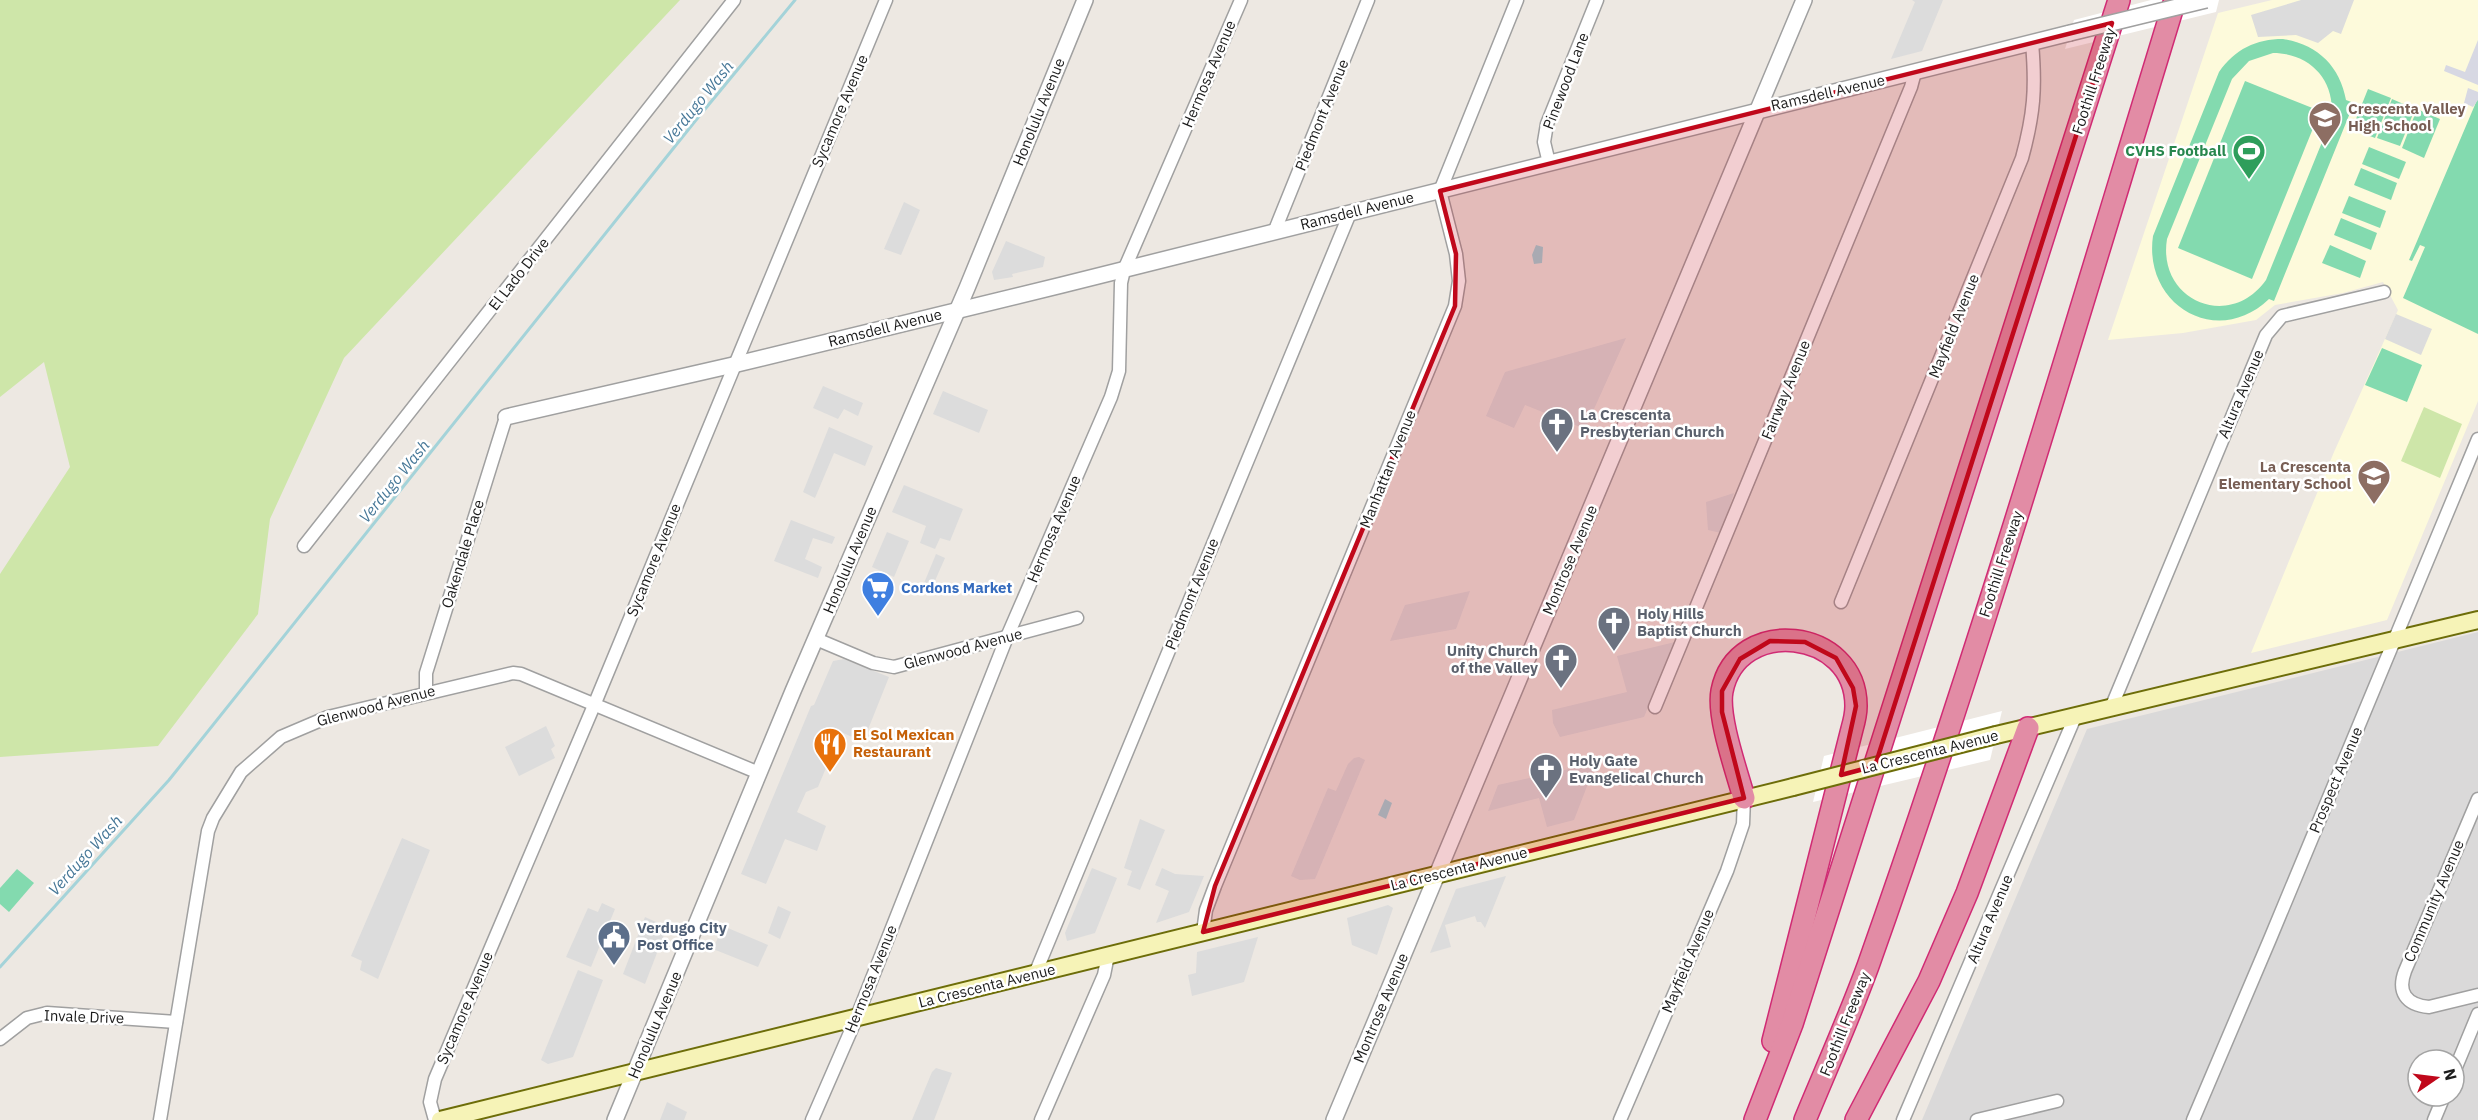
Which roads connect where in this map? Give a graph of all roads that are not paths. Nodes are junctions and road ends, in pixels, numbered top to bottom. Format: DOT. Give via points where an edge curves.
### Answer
graph roads {
  1 [pos="734,0"];
  2 [pos="886,0"];
  3 [pos="1085,0"];
  4 [pos="1241,0"];
  5 [pos="1368,0"];
  6 [pos="1517,0"];
  7 [pos="1597,0"];
  8 [pos="1804,0"];
  9 [pos="2119,0"];
  10 [pos="2175,0"];
  11 [pos="2206,0"];
  12 [pos="2032,43"];
  13 [pos="1916,72"];
  14 [pos="1760,109"];
  15 [pos="1549,164"];
  16 [pos="1440,191"];
  17 [pos="1350,213"];
  18 [pos="1275,230"];
  19 [pos="1124,270"];
  20 [pos="2385,292"];
  21 [pos="957,309"];
  22 [pos="733,365"];
  23 [pos="506,417"];
  24 [pos="2478,439"];
  25 [pos="304,546"];
  26 [pos="1841,602"];
  27 [pos="1077,618"];
  28 [pos="2478,620"];
  29 [pos="1007,637"];
  30 [pos="816,639"];
  31 [pos="2395,640"];
  32 [pos="426,693"];
  33 [pos="595,703"];
  34 [pos="1655,707"];
  35 [pos="2110,708"];
  36 [pos="2075,717"];
  37 [pos="2028,728"];
  38 [pos="759,772"];
  39 [pos="1744,798"];
  40 [pos="2477,804"];
  41 [pos="1440,872"];
  42 [pos="1203,932"];
  43 [pos="1108,955"];
  44 [pos="1035,974"];
  45 [pos="2478,995"];
  46 [pos="2478,1014"];
  47 [pos="856,1019"];
  48 [pos="176,1023"];
  49 [pos="0,1039"];
  50 [pos="2464,1048"];
  51 [pos="636,1071"];
  52 [pos="2057,1101"];
  53 [pos="160,1120"];
  54 [pos="435,1120"];
  55 [pos="440,1120"];
  56 [pos="615,1120"];
  57 [pos="812,1120"];
  58 [pos="1041,1120"];
  59 [pos="1334,1120"];
  60 [pos="1620,1120"];
  61 [pos="1754,1120"];
  62 [pos="1806,1120"];
  63 [pos="1856,1120"];
  64 [pos="1903,1120"];
  65 [pos="1977,1120"];
  66 [pos="2193,1120"];
  1 -- 25 [label="street, El Lado Drive"];
  2 -- 22 [label="street, Sycamore Avenue"];
  3 -- 21 [label="street, Honolulu Avenue"];
  4 -- 19 [label="street, Hermosa Avenue"];
  5 -- 18 [label="street, Piedmont Avenue"];
  6 -- 16 [label="street"];
  7 -- 15 [label="street, Pinewood Lane" via="1547,124 1544,142"];
  8 -- 14 [label="street, Montrose Avenue"];
  9 -- 61 [label="highway, Foothill Freeway" via="1792,1024"];
  10 -- 62 [label="highway, Foothill Freeway" via="1933,775 1867,969"];
  11 -- 12 [label="street, Ramsdell Avenue, bridge"];
  12 -- 13 [label="street, Ramsdell Avenue"];
  12 -- 26 [label="street, Mayfield Avenue" via="2035,92 2022,158"];
  13 -- 14 [label="street, Ramsdell Avenue"];
  13 -- 34 [label="street, Fairway Avenue"];
  14 -- 15 [label="street, Ramsdell Avenue"];
  14 -- 41 [label="street, Montrose Avenue"];
  15 -- 16 [label="street, Ramsdell Avenue"];
  16 -- 17 [label="street, Ramsdell Avenue"];
  16 -- 42 [label="street, Manhattan Avenue" via="1456,254 1455,306 1215,886"];
  17 -- 18 [label="street, Ramsdell Avenue"];
  17 -- 44 [label="street, Piedmont Avenue"];
  18 -- 19 [label="street, Ramsdell Avenue"];
  19 -- 21 [label="street, Ramsdell Avenue"];
  19 -- 29 [label="street, Hermosa Avenue" via="1117,379"];
  20 -- 35 [label="street, Altura Avenue" via="2283,316 2266,335"];
  21 -- 22 [label="street, Ramsdell Avenue"];
  21 -- 30 [label="street, Honolulu Avenue"];
  22 -- 23 [label="street, Ramsdell Avenue"];
  22 -- 33 [label="street, Sycamore Avenue"];
  23 -- 32 [label="street, Oakendale Place" via="426,673"];
  24 -- 31 [label="street, Prospect Avenue"];
  27 -- 29 [label="street, Glenwood Avenue"];
  28 -- 31 [label="main road, La Crescenta Avenue"];
  29 -- 30 [label="street, Glenwood Avenue" via="894,667 873,663"];
  29 -- 47 [label="street, Hermosa Avenue"];
  30 -- 38 [label="street, Honolulu Avenue"];
  31 -- 35 [label="main road, La Crescenta Avenue"];
  31 -- 66 [label="street, Prospect Avenue"];
  32 -- 33 [label="street, Glenwood Avenue" via="513,673"];
  32 -- 48 [label="street, Glenwood Avenue" via="298,728 281,737 241,772 208,831"];
  33 -- 38 [label="street, Glenwood Avenue"];
  33 -- 54 [label="street, Sycamore Avenue" via="435,1078 430,1102"];
  35 -- 36 [label="main road, La Crescenta Avenue"];
  36 -- 37 [label="main road, La Crescenta Avenue"];
  36 -- 64 [label="street, Altura Avenue"];
  37 -- 39 [label="main road, La Crescenta Avenue, bridge"];
  37 -- 63 [label="highway" via="1933,971"];
  38 -- 51 [label="street, Honolulu Avenue"];
  39 -- 41 [label="main road, La Crescenta Avenue"];
  39 -- 60 [label="street, Mayfield Avenue" via="1743,824 1727,872"];
  39 -- 61 [label="highway" via="1722,712 1722,691 1730,672 1740,659 1770,641 1787,639 1820,646 1845,671 1856,706"];
  40 -- 45 [label="street, Community Avenue" via="2401,986 2410,1003 2421,1007"];
  41 -- 42 [label="main road, La Crescenta Avenue"];
  41 -- 59 [label="street, Montrose Avenue"];
  42 -- 43 [label="main road, La Crescenta Avenue"];
  43 -- 44 [label="main road, La Crescenta Avenue"];
  43 -- 58 [label="street" via="1104,975"];
  44 -- 47 [label="main road, La Crescenta Avenue"];
  46 -- 50 [label="street"];
  47 -- 51 [label="main road, La Crescenta Avenue"];
  47 -- 57 [label="street, Hermosa Avenue"];
  48 -- 49 [label="street, Invale Drive" via="47,1013 27,1018"];
  48 -- 53 [label="street, Glenwood Avenue"];
  51 -- 55 [label="main road, La Crescenta Avenue"];
  51 -- 56 [label="street, Honolulu Avenue"];
  52 -- 65 [label="street"];
}
